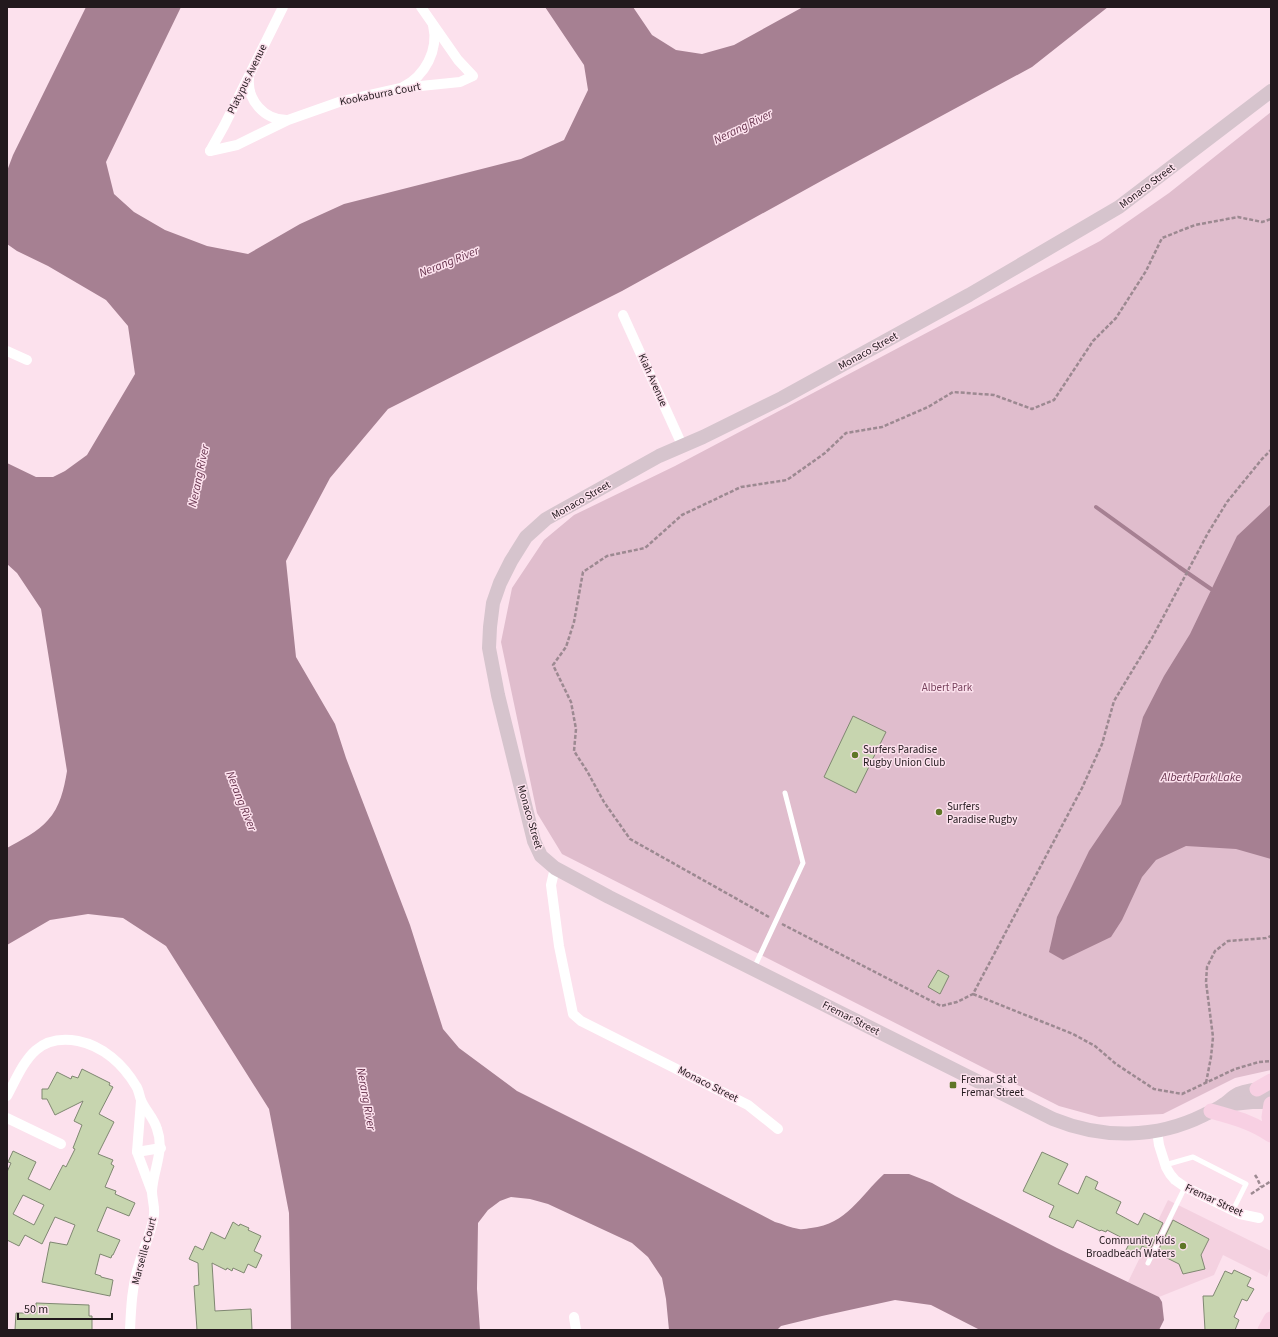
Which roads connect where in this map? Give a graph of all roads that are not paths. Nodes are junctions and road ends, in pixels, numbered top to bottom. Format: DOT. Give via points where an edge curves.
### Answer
graph roads {
  1 [pos="283,7"];
  2 [pos="421,7"];
  3 [pos="429,19"];
  4 [pos="251,72"];
  5 [pos="401,88"];
  6 [pos="1271,91"];
  7 [pos="288,120"];
  8 [pos="210,151"];
  9 [pos="623,315"];
  10 [pos="7,351"];
  11 [pos="27,360"];
  12 [pos="682,445"];
  13 [pos="785,793"];
  14 [pos="555,868"];
  15 [pos="753,969"];
  16 [pos="1271,1081"];
  17 [pos="1264,1089"];
  18 [pos="7,1096"];
  19 [pos="141,1101"];
  20 [pos="1271,1103"];
  21 [pos="1217,1108"];
  22 [pos="7,1118"];
  23 [pos="778,1129"];
  24 [pos="1157,1131"];
  25 [pos="1271,1133"];
  26 [pos="61,1144"];
  27 [pos="161,1148"];
  28 [pos="137,1152"];
  29 [pos="1165,1164"];
  30 [pos="1185,1187"];
  31 [pos="152,1192"];
  32 [pos="1233,1210"];
  33 [pos="1258,1218"];
  34 [pos="1148,1263"];
  35 [pos="574,1317"];
  36 [pos="1271,1319"];
  37 [pos="130,1330"];
  38 [pos="576,1330"];
  39 [pos="1265,1330"];
  1 -- 4 [label="street, Platypus Avenue"];
  2 -- 3 [label="street, Kookaburra Court"];
  3 -- 5 [label="street" via="434,38 430,58 418,77"];
  3 -- 5 [label="street, Kookaburra Court" via="458,60 473,76 456,82"];
  4 -- 7 [label="street" via="249,91 255,103 269,115 280,120"];
  4 -- 8 [label="street, Platypus Avenue"];
  5 -- 7 [label="street, Kookaburra Court" via="338,102"];
  6 -- 12 [label="street, Monaco Street" via="1119,207 969,295 789,394"];
  7 -- 8 [label="street, Kookaburra Court" via="237,144"];
  9 -- 12 [label="street, Kiah Avenue"];
  10 -- 11 [label="street"];
  12 -- 14 [label="street, Monaco Street" via="546,519 526,537 511,561 493,603 489,648 498,695 534,842 541,856"];
  13 -- 15 [label="lane" via="803,863"];
  14 -- 15 [label="street, Fremar Street"];
  14 -- 23 [label="street, Monaco Street" via="551,885 559,946 573,1014 581,1021 748,1105"];
  15 -- 24 [label="street, Fremar Street" via="1052,1119 1077,1128 1100,1132 1130,1134"];
  16 -- 17 [label="main road"];
  17 -- 21 [label="street, Fremar Street" via="1239,1094"];
  18 -- 19 [label="street, Marseille Court" via="30,1055 38,1047 52,1041 69,1040 86,1043 114,1059 137,1087"];
  19 -- 27 [label="street, Marseille Court" via="157,1129"];
  19 -- 28 [label="street"];
  20 -- 21 [label="street, Fremar Street" via="1252,1102"];
  20 -- 25 [label="main road"];
  21 -- 24 [label="street, Fremar Street" via="1183,1124"];
  21 -- 25 [label="main road"];
  22 -- 26 [label="street"];
  24 -- 29 [label="street, Fremar Street"];
  27 -- 28 [label="street"];
  27 -- 31 [label="street, Marseille Court"];
  28 -- 31 [label="street"];
  29 -- 30 [label="street, Fremar Street" via="1175,1180"];
  29 -- 32 [label="lane" via="1193,1157 1246,1184"];
  30 -- 32 [label="street, Fremar Street"];
  30 -- 34 [label="lane"];
  31 -- 37 [label="street, Marseille Court" via="154,1214 150,1237 134,1282"];
  32 -- 33 [label="street, Fremar Street"];
  35 -- 38 [label="street"];
  36 -- 39 [label="main road"];
}
